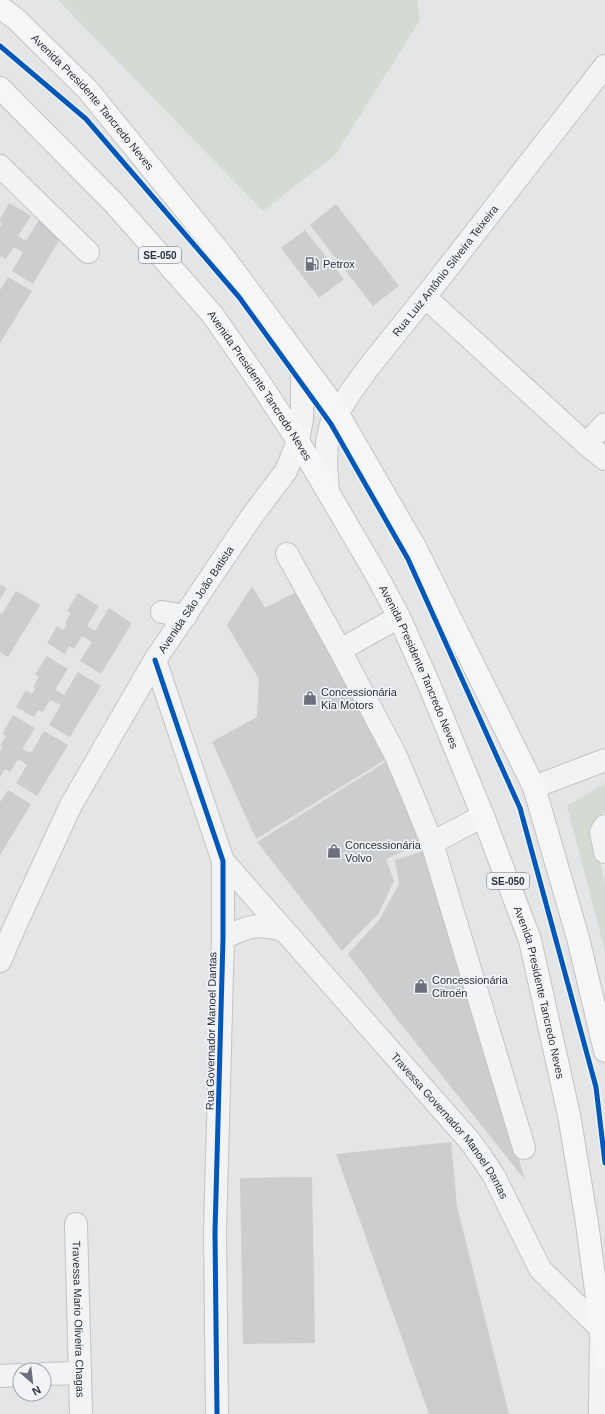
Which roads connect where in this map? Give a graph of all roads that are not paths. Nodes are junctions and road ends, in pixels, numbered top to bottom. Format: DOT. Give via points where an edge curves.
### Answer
graph roads {
  1 [pos="0,7"];
  2 [pos="605,66"];
  3 [pos="0,88"];
  4 [pos="0,166"];
  5 [pos="88,252"];
  6 [pos="425,297"];
  7 [pos="302,363"];
  8 [pos="338,414"];
  9 [pos="605,424"];
  10 [pos="298,441"];
  11 [pos="586,444"];
  12 [pos="605,459"];
  13 [pos="328,492"];
  14 [pos="287,554"];
  15 [pos="162,612"];
  16 [pos="186,616"];
  17 [pos="399,617"];
  18 [pos="340,650"];
  19 [pos="155,660"];
  20 [pos="605,760"];
  21 [pos="534,786"];
  22 [pos="483,816"];
  23 [pos="605,826"];
  24 [pos="432,843"];
  25 [pos="605,852"];
  26 [pos="223,861"];
  27 [pos="284,930"];
  28 [pos="223,938"];
  29 [pos="0,962"];
  30 [pos="605,1051"];
  31 [pos="524,1148"];
  32 [pos="76,1224"];
  33 [pos="601,1330"];
  34 [pos="605,1358"];
  35 [pos="80,1373"];
  36 [pos="52,1374"];
  37 [pos="12,1375"];
  38 [pos="0,1376"];
  39 [pos="81,1414"];
  40 [pos="217,1414"];
  41 [pos="600,1414"];
  1 -- 7 [label="main road, Avenida Presidente Tancredo Neves" via="16,19 87,89 223,256"];
  2 -- 6 [label="street, Rua Luiz Antônio Silveira Teixeira"];
  3 -- 10 [label="main road, Avenida Presidente Tancredo Neves / SE-050" via="114,204 212,314"];
  4 -- 5 [label="street"];
  6 -- 8 [label="street, Rua Luiz Antônio Silveira Teixeira" via="368,368"];
  6 -- 11 [label="street"];
  7 -- 8 [label="main road, Avenida Presidente Tancredo Neves"];
  7 -- 10 [label="street, Avenida São João Batista" via="302,419"];
  8 -- 13 [label="street, Rua Luiz Antônio Silveira Teixeira" via="330,424 327,442"];
  8 -- 21 [label="main road, Avenida Presidente Tancredo Neves" via="415,546"];
  9 -- 11 [label="street"];
  10 -- 13 [label="main road, Avenida Presidente Tancredo Neves / SE-050"];
  10 -- 16 [label="street, Avenida São João Batista" via="286,471 248,522"];
  11 -- 12 [label="street"];
  13 -- 17 [label="main road, Avenida Presidente Tancredo Neves / SE-050"];
  14 -- 18 [label="street"];
  15 -- 16 [label="street"];
  16 -- 19 [label="street, Avenida São João Batista"];
  17 -- 18 [label="street"];
  17 -- 22 [label="main road, Avenida Presidente Tancredo Neves / SE-050"];
  18 -- 24 [label="street" via="395,754"];
  19 -- 26 [label="street, Rua Governador Manoel Dantas"];
  19 -- 29 [label="street, Avenida São João Batista" via="71,805"];
  20 -- 21 [label="street"];
  21 -- 30 [label="main road, Avenida Presidente Tancredo Neves" via="578,938"];
  22 -- 24 [label="street"];
  22 -- 33 [label="main road, Avenida Presidente Tancredo Neves / SE-050" via="530,940 569,1115"];
  23 -- 25 [label="street" via="601,832"];
  24 -- 31 [label="street"];
  26 -- 27 [label="street, Travessa Governador Manoel Dantas"];
  26 -- 28 [label="street, Rua Governador Manoel Dantas"];
  27 -- 28 [label="street" via="258,926 245,928"];
  27 -- 33 [label="street, Travessa Governador Manoel Dantas" via="469,1140 494,1176 540,1269"];
  28 -- 40 [label="street, Rua Governador Manoel Dantas" via="215,1232"];
  32 -- 35 [label="street, Travessa Mario Oliveira Chagas"];
  33 -- 34 [label="main road, Avenida Presidente Tancredo Neves / SE-050"];
  33 -- 41 [label="street"];
  35 -- 36 [label="street"];
  35 -- 39 [label="street, Travessa Mario Oliveira Chagas"];
  37 -- 38 [label="street"];
}
